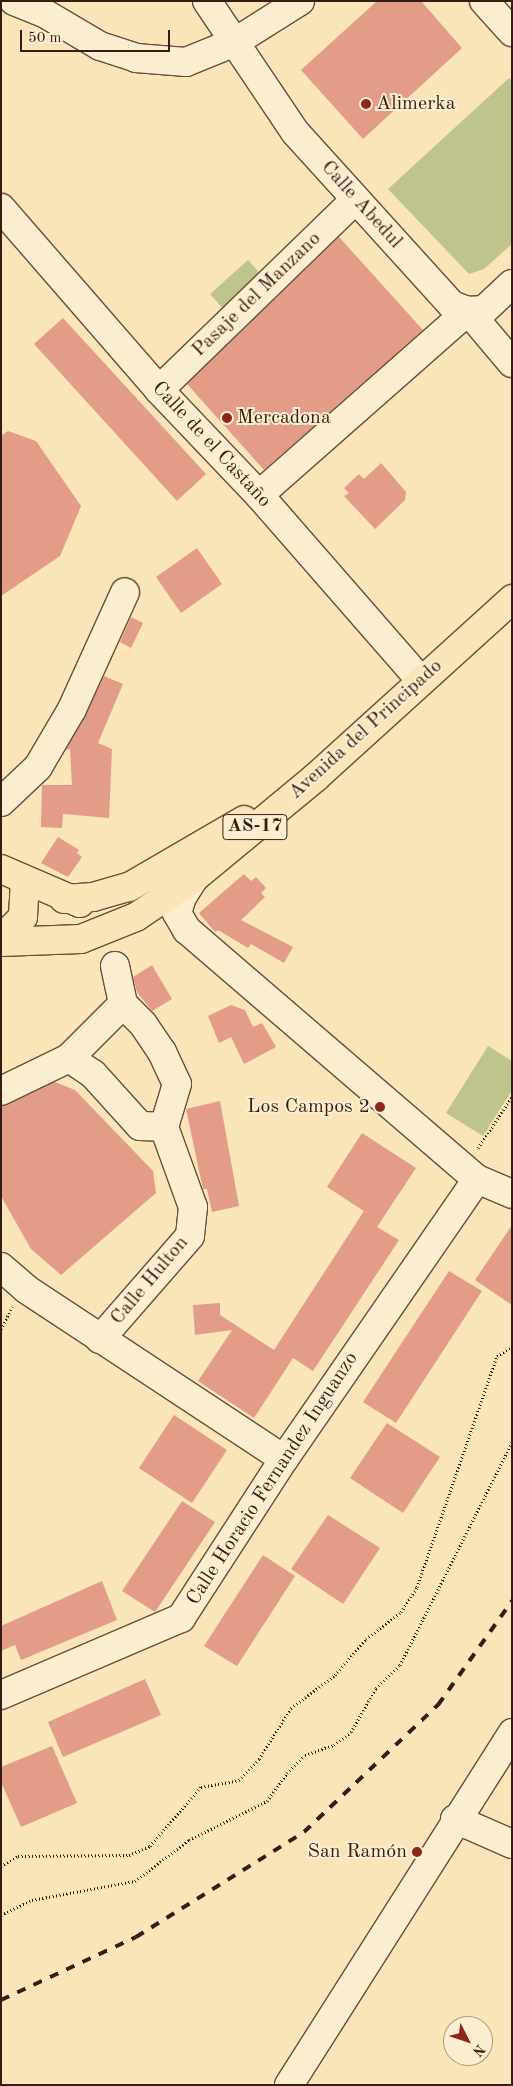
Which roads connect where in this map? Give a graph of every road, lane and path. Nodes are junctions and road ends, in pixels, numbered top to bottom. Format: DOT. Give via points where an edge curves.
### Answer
graph roads {
  1 [pos="14,1"];
  2 [pos="207,1"];
  3 [pos="300,1"];
  4 [pos="484,1"];
  5 [pos="512,32"];
  6 [pos="235,42"];
  7 [pos="356,200"];
  8 [pos="4,218"];
  9 [pos="512,284"];
  10 [pos="468,311"];
  11 [pos="512,363"];
  12 [pos="159,390"];
  13 [pos="259,495"];
  14 [pos="125,592"];
  15 [pos="512,599"];
  16 [pos="421,681"];
  17 [pos="316,777"];
  18 [pos="1,802"];
  19 [pos="1,869"];
  20 [pos="194,878"];
  21 [pos="25,882"];
  22 [pos="64,899"];
  23 [pos="136,917"];
  24 [pos="187,930"];
  25 [pos="1,940"];
  26 [pos="53,942"];
  27 [pos="115,966"];
  28 [pos="123,1004"];
  29 [pos="69,1058"];
  30 [pos="1,1091"];
  31 [pos="512,1097"];
  32 [pos="164,1127"];
  33 [pos="471,1174"];
  34 [pos="512,1194"];
  35 [pos="1,1267"];
  36 [pos="100,1339"];
  37 [pos="512,1347"];
  38 [pos="512,1442"];
  39 [pos="284,1459"];
  40 [pos="1,1695"];
  41 [pos="512,1733"];
  42 [pos="456,1820"];
  43 [pos="512,1844"];
  44 [pos="1,1866"];
  45 [pos="1,1915"];
  46 [pos="290,2085"];
  1 -- 6 [label="street" via="44,13 100,46 136,58 186,62"];
  2 -- 6 [label="street, Calle Abedul"];
  3 -- 6 [label="street"];
  4 -- 5 [label="street"];
  6 -- 7 [label="street, Calle Abedul" via="295,132"];
  7 -- 10 [label="street, Calle Abedul" via="452,305"];
  7 -- 12 [label="street, Pasaje del Manzano"];
  8 -- 12 [label="street, Calle de el Castaño"];
  9 -- 10 [label="street" via="484,310"];
  10 -- 11 [label="street"];
  10 -- 13 [label="street"];
  12 -- 13 [label="street, Calle de el Castaño"];
  13 -- 16 [label="street, Calle de el Castaño"];
  14 -- 18 [label="street" via="72,710 38,767"];
  15 -- 16 [label="main road, Avenida del Principado / AS-17"];
  16 -- 17 [label="main road, Avenida del Principado / AS-17"];
  17 -- 20 [label="main road, Avenida del Principado / AS-17"];
  17 -- 22 [label="main road" via="129,887 93,897"];
  19 -- 21 [label="main road"];
  20 -- 23 [label="main road, Avenida del Principado / AS-17"];
  20 -- 24 [label="street" via="177,913"];
  21 -- 22 [label="main road"];
  21 -- 25 [label="main road" via="24,918"];
  22 -- 23 [label="main road"];
  22 -- 26 [label="main road" via="73,918 70,930"];
  23 -- 24 [label="street"];
  23 -- 26 [label="main road, Avenida del Principado / AS-17" via="80,940"];
  24 -- 33 [label="street"];
  25 -- 26 [label="main road, Avenida del Principado / AS-17"];
  27 -- 28 [label="street"];
  28 -- 29 [label="street"];
  28 -- 32 [label="street" via="143,1024 162,1052 177,1084"];
  29 -- 30 [label="street"];
  29 -- 32 [label="street" via="93,1074 140,1126"];
  31 -- 33 [label="path"];
  32 -- 36 [label="street, Calle Hulton" via="193,1207 190,1236"];
  33 -- 34 [label="street"];
  33 -- 39 [label="street, Calle Horacio Fernandez Inguanzo"];
  35 -- 36 [label="street" via="26,1289"];
  36 -- 39 [label="street"];
  37 -- 44 [label="path" via="497,1356 417,1587 401,1612 366,1639 335,1675 291,1708 259,1759 240,1780 201,1787 150,1846 129,1855 18,1856"];
  38 -- 45 [label="path" via="400,1665 376,1688 351,1732 334,1745 305,1755 287,1773 267,1802 189,1840 135,1880 32,1900"];
  39 -- 40 [label="street, Calle Horacio Fernandez Inguanzo" via="182,1618"];
  41 -- 42 [label="street"];
  42 -- 43 [label="street"];
  42 -- 46 [label="street"];
}
